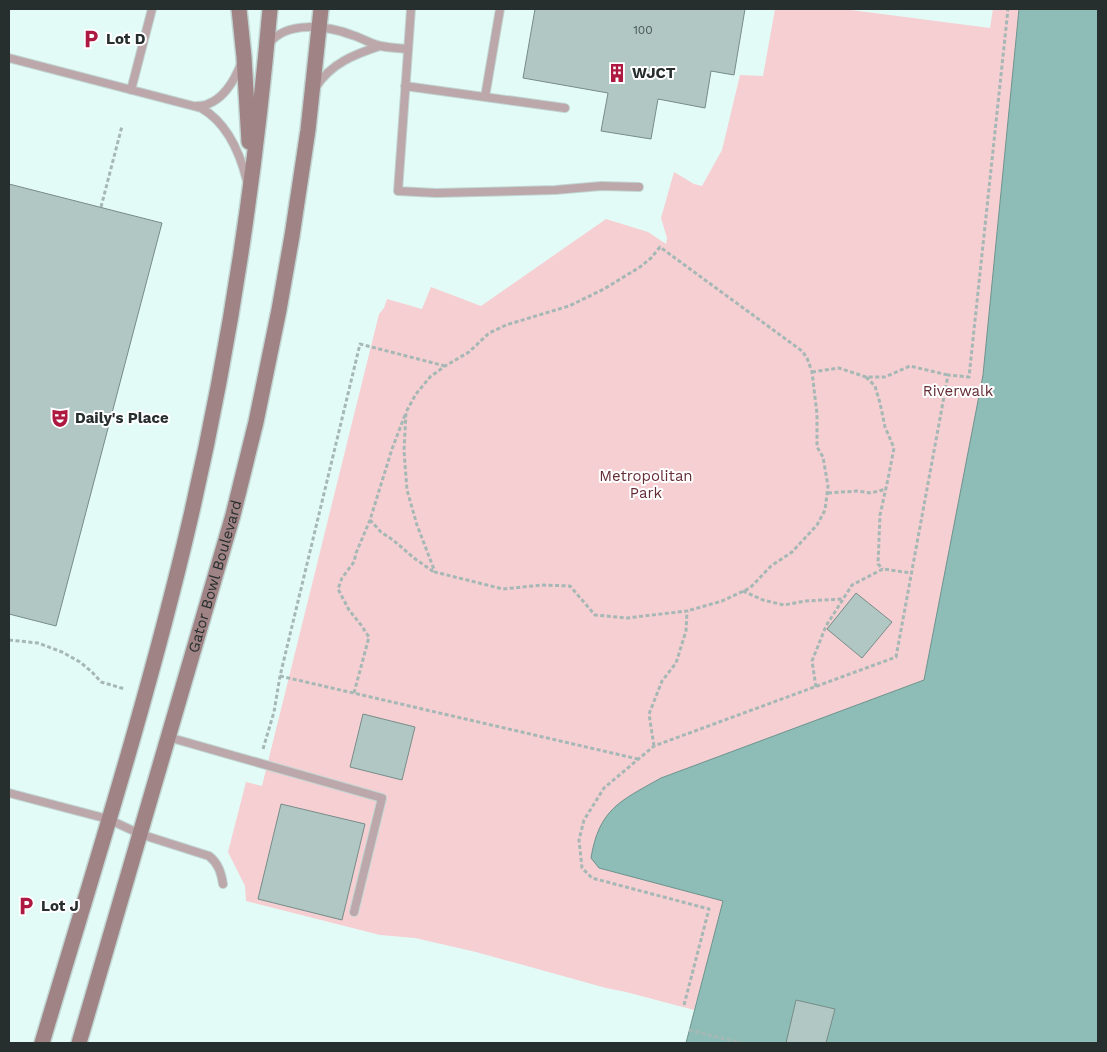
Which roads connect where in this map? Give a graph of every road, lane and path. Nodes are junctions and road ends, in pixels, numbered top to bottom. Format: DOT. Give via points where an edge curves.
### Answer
graph roads {
  1 [pos="152,9"];
  2 [pos="239,9"];
  3 [pos="270,9"];
  4 [pos="321,9"];
  5 [pos="411,9"];
  6 [pos="500,9"];
  7 [pos="1008,9"];
  8 [pos="319,28"];
  9 [pos="380,46"];
  10 [pos="266,47"];
  11 [pos="408,49"];
  12 [pos="9,58"];
  13 [pos="244,58"];
  14 [pos="406,86"];
  15 [pos="131,90"];
  16 [pos="485,97"];
  17 [pos="311,100"];
  18 [pos="196,106"];
  19 [pos="565,108"];
  20 [pos="122,126"];
  21 [pos="640,187"];
  22 [pos="249,196"];
  23 [pos="101,207"];
  24 [pos="445,366"];
  25 [pos="812,372"];
  26 [pos="948,374"];
  27 [pos="866,377"];
  28 [pos="406,412"];
  29 [pos="886,489"];
  30 [pos="828,493"];
  31 [pos="370,520"];
  32 [pos="883,569"];
  33 [pos="435,572"];
  34 [pos="911,573"];
  35 [pos="742,591"];
  36 [pos="843,599"];
  37 [pos="687,611"];
  38 [pos="9,640"];
  39 [pos="280,676"];
  40 [pos="816,686"];
  41 [pos="125,689"];
  42 [pos="354,693"];
  43 [pos="168,737"];
  44 [pos="654,746"];
  45 [pos="639,759"];
  46 [pos="259,763"];
  47 [pos="9,793"];
  48 [pos="108,819"];
  49 [pos="140,834"];
  50 [pos="223,884"];
  51 [pos="354,912"];
  52 [pos="684,1006"];
  53 [pos="690,1030"];
  54 [pos="42,1043"];
  55 [pos="79,1043"];
  56 [pos="742,1043"];
  1 -- 15 [label="lane"];
  2 -- 13 [label="main road"];
  3 -- 10 [label="main road"];
  4 -- 8 [label="main road, Gator Bowl Boulevard"];
  5 -- 11 [label="lane"];
  6 -- 16 [label="lane"];
  7 -- 26 [label="path" via="969,377"];
  8 -- 9 [label="lane" via="341,31"];
  8 -- 10 [label="lane" via="288,31 275,37"];
  8 -- 17 [label="main road, Gator Bowl Boulevard"];
  9 -- 11 [label="lane"];
  9 -- 17 [label="lane" via="358,53 332,68 319,82"];
  10 -- 22 [label="main road"];
  11 -- 14 [label="lane"];
  12 -- 15 [label="lane"];
  13 -- 18 [label="lane" via="232,82 220,96 208,104"];
  13 -- 22 [label="main road"];
  14 -- 16 [label="lane"];
  14 -- 21 [label="lane" via="398,191 436,193"];
  15 -- 18 [label="lane"];
  16 -- 19 [label="lane"];
  17 -- 43 [label="main road, Gator Bowl Boulevard" via="292,236 256,422 233,515"];
  18 -- 22 [label="lane" via="216,120 232,139"];
  20 -- 23 [label="path"];
  22 -- 48 [label="main road" via="228,330 192,509 156,655"];
  24 -- 25 [label="path" via="506,325 569,306 604,289 640,267 660,246 802,351"];
  24 -- 28 [label="path" via="430,377"];
  24 -- 39 [label="path" via="360,344"];
  25 -- 27 [label="path" via="839,368"];
  25 -- 30 [label="path" via="817,447 823,457"];
  26 -- 27 [label="path" via="910,366 885,377"];
  26 -- 34 [label="path"];
  27 -- 29 [label="path" via="874,386 894,448"];
  28 -- 31 [label="path"];
  28 -- 33 [label="path" via="407,490"];
  29 -- 30 [label="path"];
  29 -- 32 [label="path" via="880,514 878,564"];
  30 -- 35 [label="path" via="825,510 817,525 792,552 750,588"];
  31 -- 33 [label="path"];
  31 -- 42 [label="path" via="354,562 338,589 369,637"];
  32 -- 34 [label="path"];
  32 -- 36 [label="path" via="852,585"];
  33 -- 37 [label="path" via="503,589 570,586 594,615 627,618"];
  34 -- 40 [label="path" via="896,657"];
  35 -- 36 [label="path" via="784,605"];
  35 -- 37 [label="path" via="722,601"];
  36 -- 40 [label="path" via="826,626 812,660"];
  37 -- 44 [label="path" via="686,631 676,664 662,681 649,714"];
  38 -- 41 [label="path" via="38,642 62,652 80,662 101,682"];
  39 -- 42 [label="path"];
  39 -- 46 [label="path" via="274,712"];
  40 -- 44 [label="path"];
  42 -- 45 [label="path"];
  43 -- 46 [label="lane"];
  43 -- 49 [label="main road, Gator Bowl Boulevard"];
  44 -- 45 [label="path"];
  45 -- 52 [label="path" via="604,788 584,820 579,840 582,868 592,878 709,909"];
  46 -- 51 [label="lane" via="382,798"];
  47 -- 48 [label="lane"];
  48 -- 49 [label="lane"];
  48 -- 54 [label="main road"];
  49 -- 50 [label="lane" via="209,856 219,866"];
  49 -- 55 [label="main road, Gator Bowl Boulevard"];
  53 -- 56 [label="path"];
}
